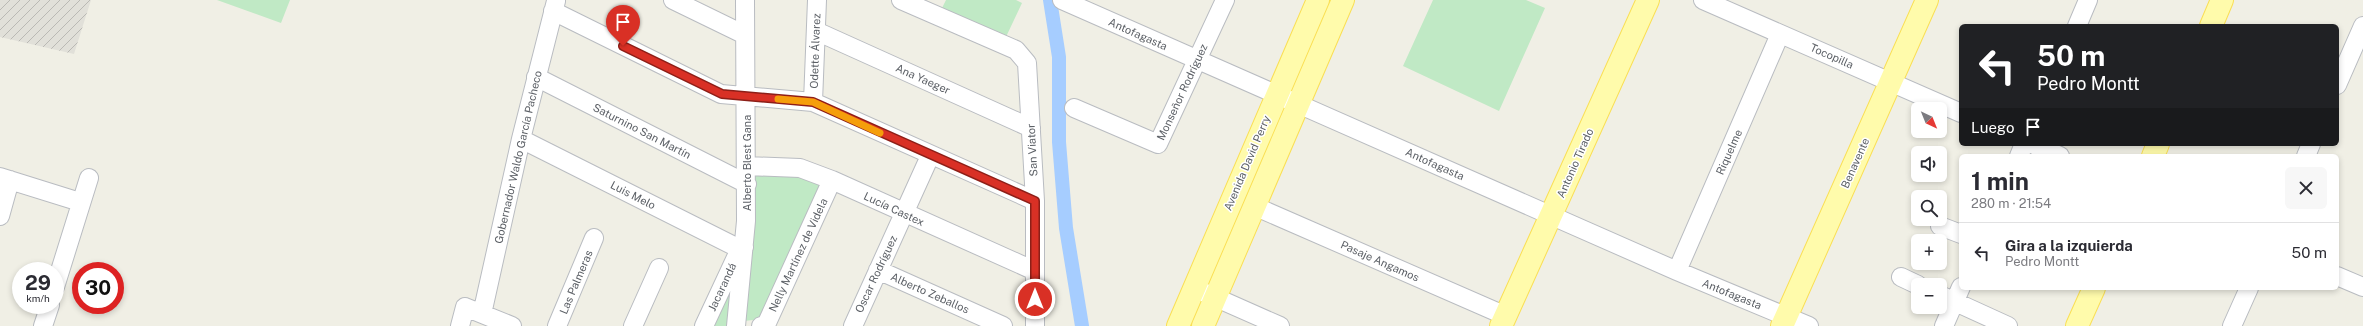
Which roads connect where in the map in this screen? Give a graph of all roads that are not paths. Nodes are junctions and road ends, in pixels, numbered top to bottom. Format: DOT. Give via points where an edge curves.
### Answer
graph roads {
  1 [pos="673,0"];
  2 [pos="745,0"];
  3 [pos="817,0"];
  4 [pos="1224,0"];
  5 [pos="1318,0"];
  6 [pos="1343,0"];
  7 [pos="1648,0"];
  8 [pos="1703,0"];
  9 [pos="1928,0"];
  10 [pos="2088,0"];
  11 [pos="2222,0"];
  12 [pos="913,2"];
  13 [pos="1066,2"];
  14 [pos="554,6"];
  15 [pos="1097,8"];
  16 [pos="2078,24"];
  17 [pos="2212,24"];
  18 [pos="2363,26"];
  19 [pos="816,31"];
  20 [pos="1780,34"];
  21 [pos="745,35"];
  22 [pos="1197,60"];
  23 [pos="536,78"];
  24 [pos="2339,80"];
  25 [pos="1891,82"];
  26 [pos="1276,93"];
  27 [pos="747,96"];
  28 [pos="813,102"];
  29 [pos="1298,103"];
  30 [pos="1074,108"];
  31 [pos="1959,112"];
  32 [pos="1031,128"];
  33 [pos="521,139"];
  34 [pos="2037,146"];
  35 [pos="2055,154"];
  36 [pos="930,156"];
  37 [pos="747,166"];
  38 [pos="89,178"];
  39 [pos="5,179"];
  40 [pos="832,180"];
  41 [pos="747,184"];
  42 [pos="1035,201"];
  43 [pos="80,202"];
  44 [pos="1254,206"];
  45 [pos="904,214"];
  46 [pos="1552,214"];
  47 [pos="0,216"];
  48 [pos="1940,226"];
  49 [pos="1959,233"];
  50 [pos="594,238"];
  51 [pos="742,248"];
  52 [pos="62,262"];
  53 [pos="659,268"];
  54 [pos="878,270"];
  55 [pos="1677,271"];
  56 [pos="1035,272"];
  57 [pos="1901,277"];
  58 [pos="2339,277"];
  59 [pos="1911,282"];
  60 [pos="2363,287"];
  61 [pos="1194,288"];
  62 [pos="2093,290"];
  63 [pos="2248,290"];
  64 [pos="1952,294"];
  65 [pos="1216,298"];
  66 [pos="47,314"];
  67 [pos="482,314"];
  68 [pos="1503,321"];
  69 [pos="1785,321"];
  70 [pos="43,326"];
  71 [pos="460,326"];
  72 [pos="512,326"];
  73 [pos="557,326"];
  74 [pos="633,326"];
  75 [pos="704,326"];
  76 [pos="736,326"];
  77 [pos="761,326"];
  78 [pos="854,326"];
  79 [pos="1003,326"];
  80 [pos="1036,326"];
  81 [pos="1178,326"];
  82 [pos="1204,326"];
  83 [pos="1280,326"];
  84 [pos="1809,326"];
  85 [pos="1944,326"];
  86 [pos="2008,326"];
  87 [pos="2077,326"];
  88 [pos="2232,326"];
  1 -- 21 [label="street"];
  2 -- 21 [label="street, Alberto Blest Gana"];
  3 -- 19 [label="street, Odette Álvarez"];
  4 -- 22 [label="street, Monseñor Rodríguez"];
  5 -- 26 [label="main road, Avenida David Perry"];
  6 -- 29 [label="main road, Avenida David Perry"];
  7 -- 46 [label="main road, Antonio Tirado"];
  8 -- 20 [label="street, Tocopilla"];
  9 -- 25 [label="main road, Benavente"];
  10 -- 16 [label="street"];
  11 -- 17 [label="main road"];
  12 -- 32 [label="street, San Viator" via="1016,50 1027,63"];
  13 -- 15 [label="street, Antofagasta"];
  14 -- 23 [label="street, Gobernador Waldo García Pacheco"];
  14 -- 27 [label="street" via="722,94"];
  15 -- 22 [label="street, Antofagasta"];
  18 -- 24 [label="street"];
  19 -- 28 [label="street, Odette Álvarez"];
  19 -- 32 [label="street, Ana Yaeger"];
  20 -- 25 [label="street, Tocopilla"];
  20 -- 55 [label="street, Riquelme"];
  21 -- 27 [label="street, Alberto Blest Gana"];
  22 -- 26 [label="street, Antofagasta"];
  22 -- 30 [label="street, Monseñor Rodríguez" via="1158,144"];
  23 -- 33 [label="street, Gobernador Waldo García Pacheco"];
  23 -- 41 [label="street, Saturnino San Martín"];
  25 -- 31 [label="street, Tocopilla"];
  25 -- 69 [label="main road, Benavente"];
  26 -- 29 [label="street, Antofagasta"];
  26 -- 61 [label="main road, Avenida David Perry"];
  27 -- 28 [label="street"];
  27 -- 37 [label="street, Alberto Blest Gana"];
  28 -- 36 [label="street"];
  29 -- 44 [label="main road, Avenida David Perry"];
  29 -- 46 [label="street, Antofagasta"];
  32 -- 42 [label="street, San Viator"];
  33 -- 51 [label="street, Luis Melo"];
  33 -- 67 [label="street, Gobernador Waldo García Pacheco"];
  34 -- 35 [label="street"];
  36 -- 42 [label="street"];
  36 -- 45 [label="street, Oscar Rodríguez"];
  37 -- 40 [label="street, Lucía Castex" via="800,168"];
  37 -- 41 [label="street, Alberto Blest Gana"];
  38 -- 43 [label="street"];
  39 -- 43 [label="street"];
  39 -- 47 [label="street"];
  40 -- 45 [label="street, Lucía Castex"];
  40 -- 77 [label="street, Nelly Martínez de Videla" via="766,325"];
  41 -- 51 [label="street, Alberto Blest Gana"];
  42 -- 56 [label="street, San Viator"];
  43 -- 52 [label="street"];
  44 -- 65 [label="main road, Avenida David Perry"];
  44 -- 68 [label="street, Pasaje Angamos"];
  45 -- 54 [label="street, Oscar Rodríguez"];
  45 -- 56 [label="street, Lucía Castex"];
  46 -- 55 [label="street, Antofagasta"];
  46 -- 68 [label="main road, Antonio Tirado"];
  48 -- 49 [label="street"];
  50 -- 73 [label="street, Las Palmeras"];
  51 -- 75 [label="street, Jacarandá"];
  51 -- 76 [label="street, Alberto Blest Gana"];
  53 -- 74 [label="street"];
  54 -- 78 [label="street, Oscar Rodríguez"];
  54 -- 79 [label="street, Alberto Zeballos"];
  55 -- 69 [label="street, Antofagasta"];
  56 -- 80 [label="street, San Viator"];
  57 -- 59 [label="street"];
  58 -- 60 [label="street"];
  61 -- 65 [label="street"];
  61 -- 81 [label="main road, Avenida David Perry"];
  62 -- 87 [label="main road"];
  63 -- 88 [label="street"];
  64 -- 85 [label="street"];
  64 -- 86 [label="street"];
  65 -- 82 [label="main road, Avenida David Perry"];
  65 -- 83 [label="street"];
  66 -- 70 [label="street"];
  67 -- 71 [label="street" via="465,307"];
  67 -- 72 [label="street"];
  69 -- 84 [label="street, Antofagasta"];
}
